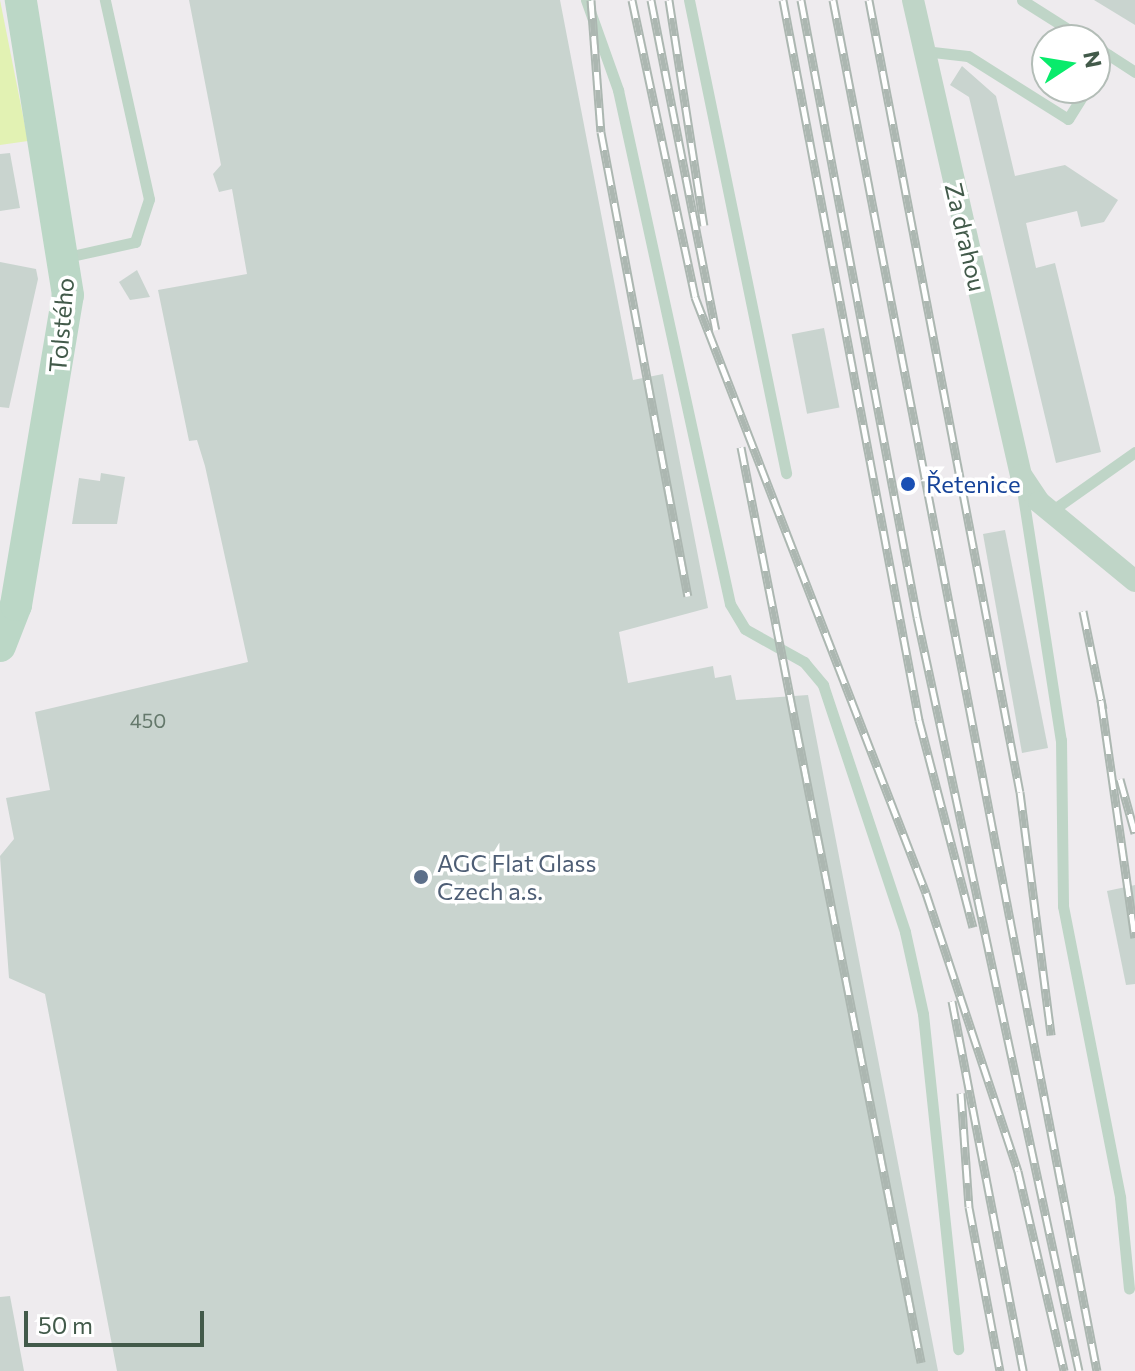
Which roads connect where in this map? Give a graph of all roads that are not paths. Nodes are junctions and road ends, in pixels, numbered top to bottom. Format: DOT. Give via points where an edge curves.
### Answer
graph roads {
  1 [pos="21,0"];
  2 [pos="105,0"];
  3 [pos="586,0"];
  4 [pos="689,0"];
  5 [pos="913,0"];
  6 [pos="1022,0"];
  7 [pos="1060,24"];
  8 [pos="924,51"];
  9 [pos="1111,56"];
  10 [pos="1135,72"];
  11 [pos="1031,96"];
  12 [pos="1044,104"];
  13 [pos="1077,104"];
  14 [pos="66,257"];
  15 [pos="1135,452"];
  16 [pos="786,473"];
  17 [pos="1021,475"];
  18 [pos="1050,512"];
  19 [pos="1135,581"];
  20 [pos="0,646"];
  21 [pos="1129,1289"];
  22 [pos="958,1349"];
  1 -- 14 [label="street, Tolstého"];
  2 -- 14 [label="lane" via="149,199 135,242"];
  3 -- 22 [label="lane" via="618,90 730,604 745,629 804,662 823,685 905,932 934,1100"];
  4 -- 16 [label="lane"];
  5 -- 8 [label="street, Za drahou"];
  6 -- 7 [label="lane"];
  8 -- 11 [label="lane" via="968,56"];
  8 -- 17 [label="street, Za drahou"];
  9 -- 10 [label="lane"];
  12 -- 13 [label="lane" via="1068,119"];
  14 -- 20 [label="street, Tolstého" via="64,336 16,605"];
  15 -- 18 [label="lane"];
  17 -- 18 [label="street"];
  17 -- 21 [label="lane" via="1061,740 1063,906 1120,1197"];
  18 -- 19 [label="street"];
}
